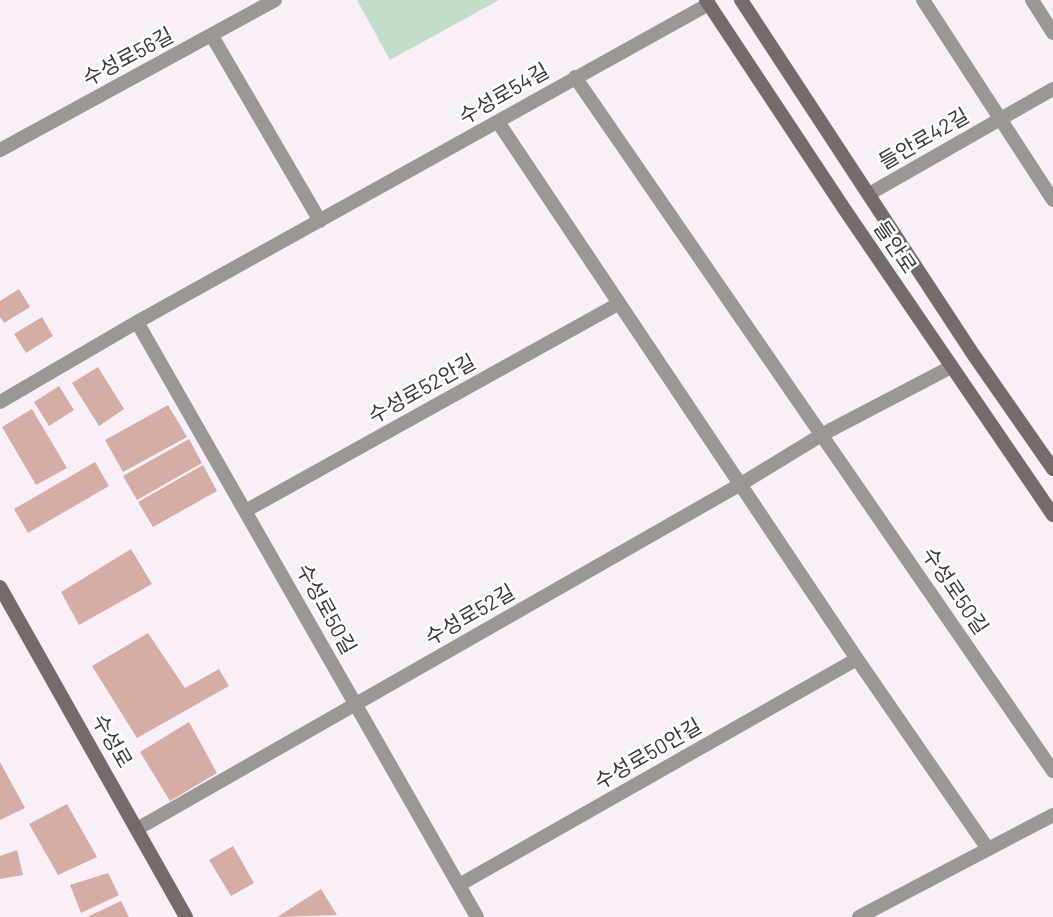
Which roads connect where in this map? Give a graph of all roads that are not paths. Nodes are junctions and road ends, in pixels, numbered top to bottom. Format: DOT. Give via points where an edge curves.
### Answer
graph roads {
  1 [pos="275,0"];
  2 [pos="741,0"];
  3 [pos="923,0"];
  4 [pos="1032,0"];
  5 [pos="708,2"];
  6 [pos="1053,33"];
  7 [pos="212,36"];
  8 [pos="575,77"];
  9 [pos="1053,89"];
  10 [pos="999,120"];
  11 [pos="498,122"];
  12 [pos="0,150"];
  13 [pos="869,194"];
  14 [pos="1053,200"];
  15 [pos="320,221"];
  16 [pos="618,304"];
  17 [pos="137,322"];
  18 [pos="951,367"];
  19 [pos="0,402"];
  20 [pos="823,433"];
  21 [pos="1053,469"];
  22 [pos="741,484"];
  23 [pos="247,510"];
  24 [pos="1053,515"];
  25 [pos="0,589"];
  26 [pos="857,659"];
  27 [pos="356,704"];
  28 [pos="1053,771"];
  29 [pos="1053,815"];
  30 [pos="137,829"];
  31 [pos="988,849"];
  32 [pos="459,885"];
  33 [pos="186,917"];
  34 [pos="477,917"];
  35 [pos="859,917"];
  1 -- 7 [label="street, 수성로56길"];
  2 -- 13 [label="main road, 들안로"];
  3 -- 10 [label="street, 들안로42길"];
  4 -- 6 [label="street"];
  5 -- 8 [label="street, 수성로54길"];
  5 -- 18 [label="main road, 들안로"];
  7 -- 12 [label="street, 수성로56길"];
  7 -- 15 [label="street"];
  8 -- 11 [label="street, 수성로54길"];
  8 -- 20 [label="street"];
  9 -- 10 [label="street, 들안로42길"];
  10 -- 13 [label="street, 들안로42길"];
  10 -- 14 [label="street, 들안로42길"];
  11 -- 15 [label="street, 수성로54길"];
  11 -- 16 [label="street"];
  13 -- 21 [label="main road, 들안로"];
  15 -- 17 [label="street, 수성로54길"];
  16 -- 22 [label="street"];
  16 -- 23 [label="street, 수성로52안길"];
  17 -- 19 [label="street, 수성로54길"];
  17 -- 23 [label="street, 수성로50길"];
  18 -- 20 [label="street, 수성로52길"];
  18 -- 24 [label="main road, 들안로"];
  20 -- 22 [label="street, 수성로52길"];
  20 -- 28 [label="street, 수성로50길"];
  22 -- 26 [label="street"];
  22 -- 27 [label="street, 수성로52길"];
  23 -- 27 [label="street, 수성로50길"];
  25 -- 30 [label="main road, 수성로"];
  26 -- 31 [label="street"];
  26 -- 32 [label="street, 수성로50안길"];
  27 -- 30 [label="street, 수성로52길"];
  27 -- 32 [label="street, 수성로50길"];
  29 -- 31 [label="street"];
  30 -- 33 [label="main road, 수성로"];
  31 -- 35 [label="street"];
  32 -- 34 [label="street, 수성로50길"];
}
